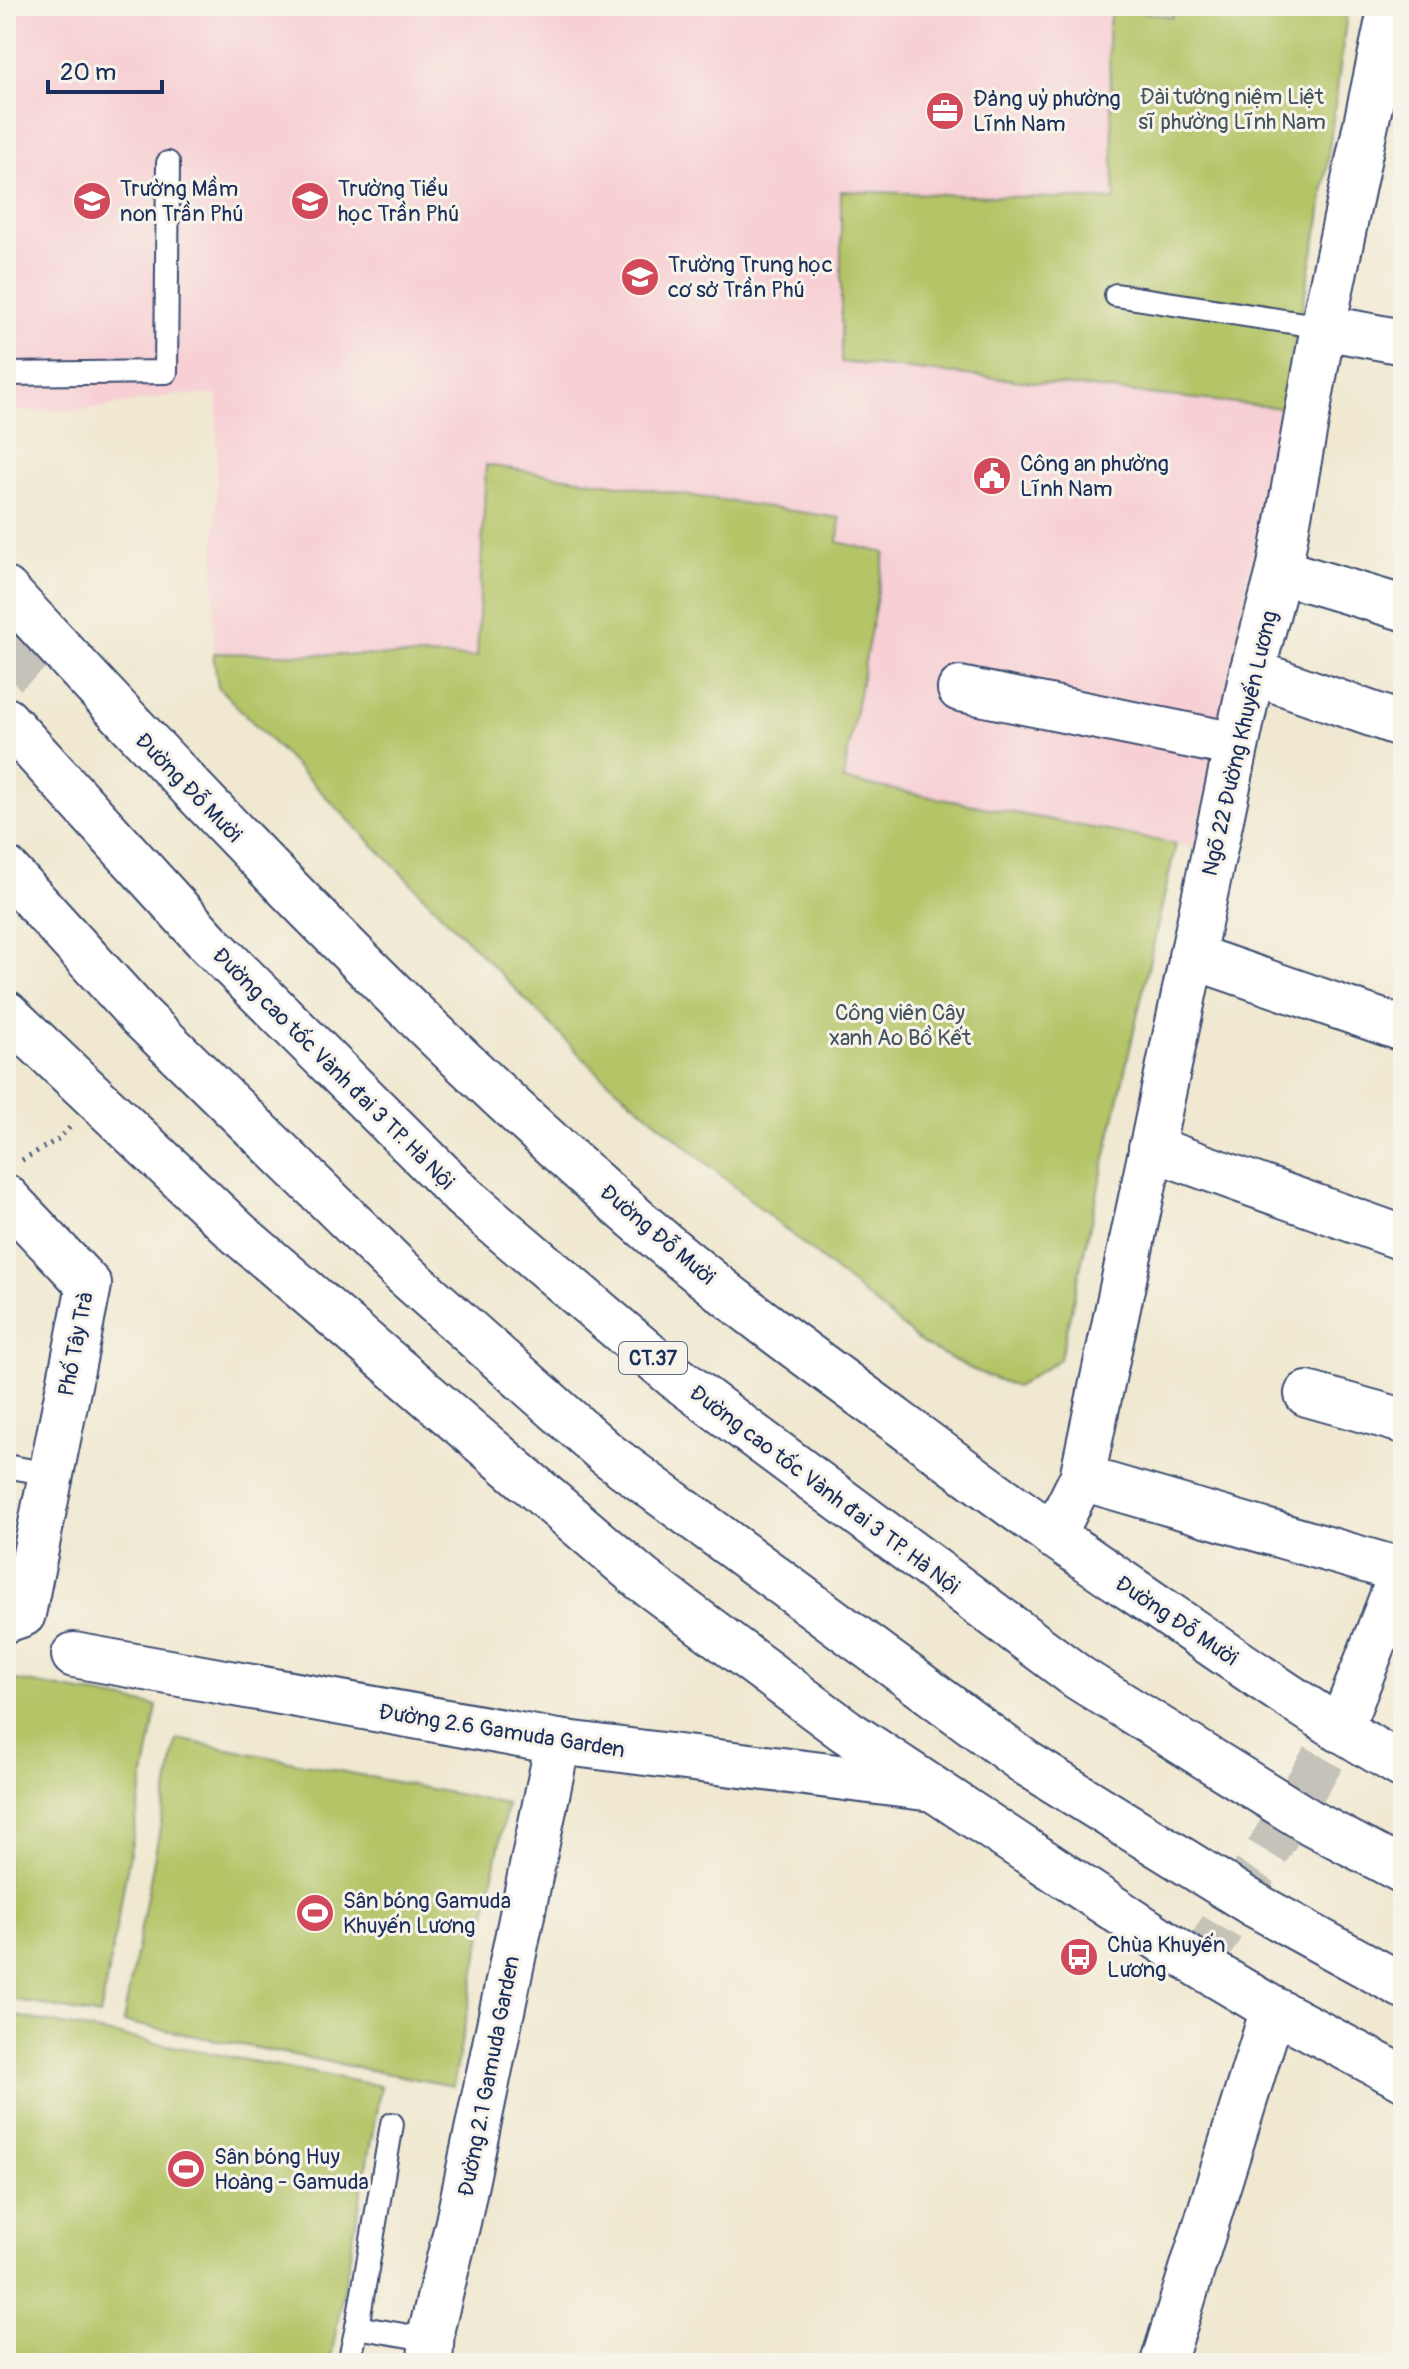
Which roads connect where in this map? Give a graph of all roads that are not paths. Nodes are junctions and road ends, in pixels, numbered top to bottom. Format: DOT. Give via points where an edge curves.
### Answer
graph roads {
  1 [pos="1391,6"];
  2 [pos="168,163"];
  3 [pos="1116,295"];
  4 [pos="1323,327"];
  5 [pos="1403,342"];
  6 [pos="6,374"];
  7 [pos="1279,571"];
  8 [pos="6,590"];
  9 [pos="1403,608"];
  10 [pos="1252,672"];
  11 [pos="960,689"];
  12 [pos="6,720"];
  13 [pos="1403,725"];
  14 [pos="1236,745"];
  15 [pos="6,869"];
  16 [pos="1191,956"];
  17 [pos="6,1013"];
  18 [pos="1403,1029"];
  19 [pos="1151,1148"];
  20 [pos="11,1180"];
  21 [pos="1403,1238"];
  22 [pos="1307,1394"];
  23 [pos="1403,1421"];
  24 [pos="6,1466"];
  25 [pos="49,1474"];
  26 [pos="1082,1478"];
  27 [pos="1053,1536"];
  28 [pos="1403,1570"];
  29 [pos="6,1620"];
  30 [pos="74,1655"];
  31 [pos="1340,1730"];
  32 [pos="558,1742"];
  33 [pos="1403,1766"];
  34 [pos="933,1789"];
  35 [pos="1403,1871"];
  36 [pos="1403,1986"];
  37 [pos="1273,2009"];
  38 [pos="1403,2078"];
  39 [pos="392,2124"];
  40 [pos="357,2327"];
  41 [pos="431,2352"];
  42 [pos="349,2363"];
  43 [pos="1163,2363"];
  1 -- 4 [label="main road, Ngõ 22 Đường Khuyến Lương"];
  2 -- 6 [label="lane" via="166,372"];
  3 -- 4 [label="lane"];
  4 -- 5 [label="main road"];
  4 -- 7 [label="main road, Ngõ 22 Đường Khuyến Lương"];
  7 -- 9 [label="main road"];
  7 -- 10 [label="main road, Ngõ 22 Đường Khuyến Lương"];
  8 -- 27 [label="main road, Đường Đỗ Mười" via="160,759 518,1112 662,1241"];
  10 -- 13 [label="main road"];
  10 -- 14 [label="main road, Ngõ 22 Đường Khuyến Lương"];
  11 -- 14 [label="main road"];
  12 -- 35 [label="main road, Đường cao tốc Vành đai 3 TP. Hà Nội / CT.37" via="209,943 463,1196 674,1376 1079,1678 1310,1822"];
  14 -- 16 [label="main road, Ngõ 22 Đường Khuyến Lương"];
  15 -- 36 [label="main road" via="139,1015 389,1259 607,1454 1026,1763 1255,1905"];
  16 -- 18 [label="main road"];
  16 -- 19 [label="main road, Ngõ 22 Đường Khuyến Lương"];
  17 -- 34 [label="main road" via="250,1244 643,1580"];
  19 -- 21 [label="main road"];
  19 -- 26 [label="main road, Ngõ 22 Đường Khuyến Lương"];
  20 -- 25 [label="main road, Phố Tây Trà" via="89,1285"];
  22 -- 23 [label="main road"];
  24 -- 25 [label="lane"];
  25 -- 29 [label="main road" via="23,1614"];
  26 -- 27 [label="main road, Ngõ 22 Đường Khuyến Lương"];
  26 -- 28 [label="main road"];
  27 -- 31 [label="main road, Đường Đỗ Mười"];
  28 -- 31 [label="main road"];
  30 -- 32 [label="main road, Đường 2.6 Gamuda Garden"];
  31 -- 33 [label="main road, Đường Đỗ Mười"];
  32 -- 34 [label="main road, Đường 2.6 Gamuda Garden"];
  32 -- 41 [label="main road, Đường 2.1 Gamuda Garden"];
  34 -- 37 [label="main road"];
  37 -- 38 [label="main road"];
  37 -- 43 [label="main road"];
  39 -- 40 [label="lane"];
  40 -- 41 [label="lane"];
  40 -- 42 [label="lane"];
}
